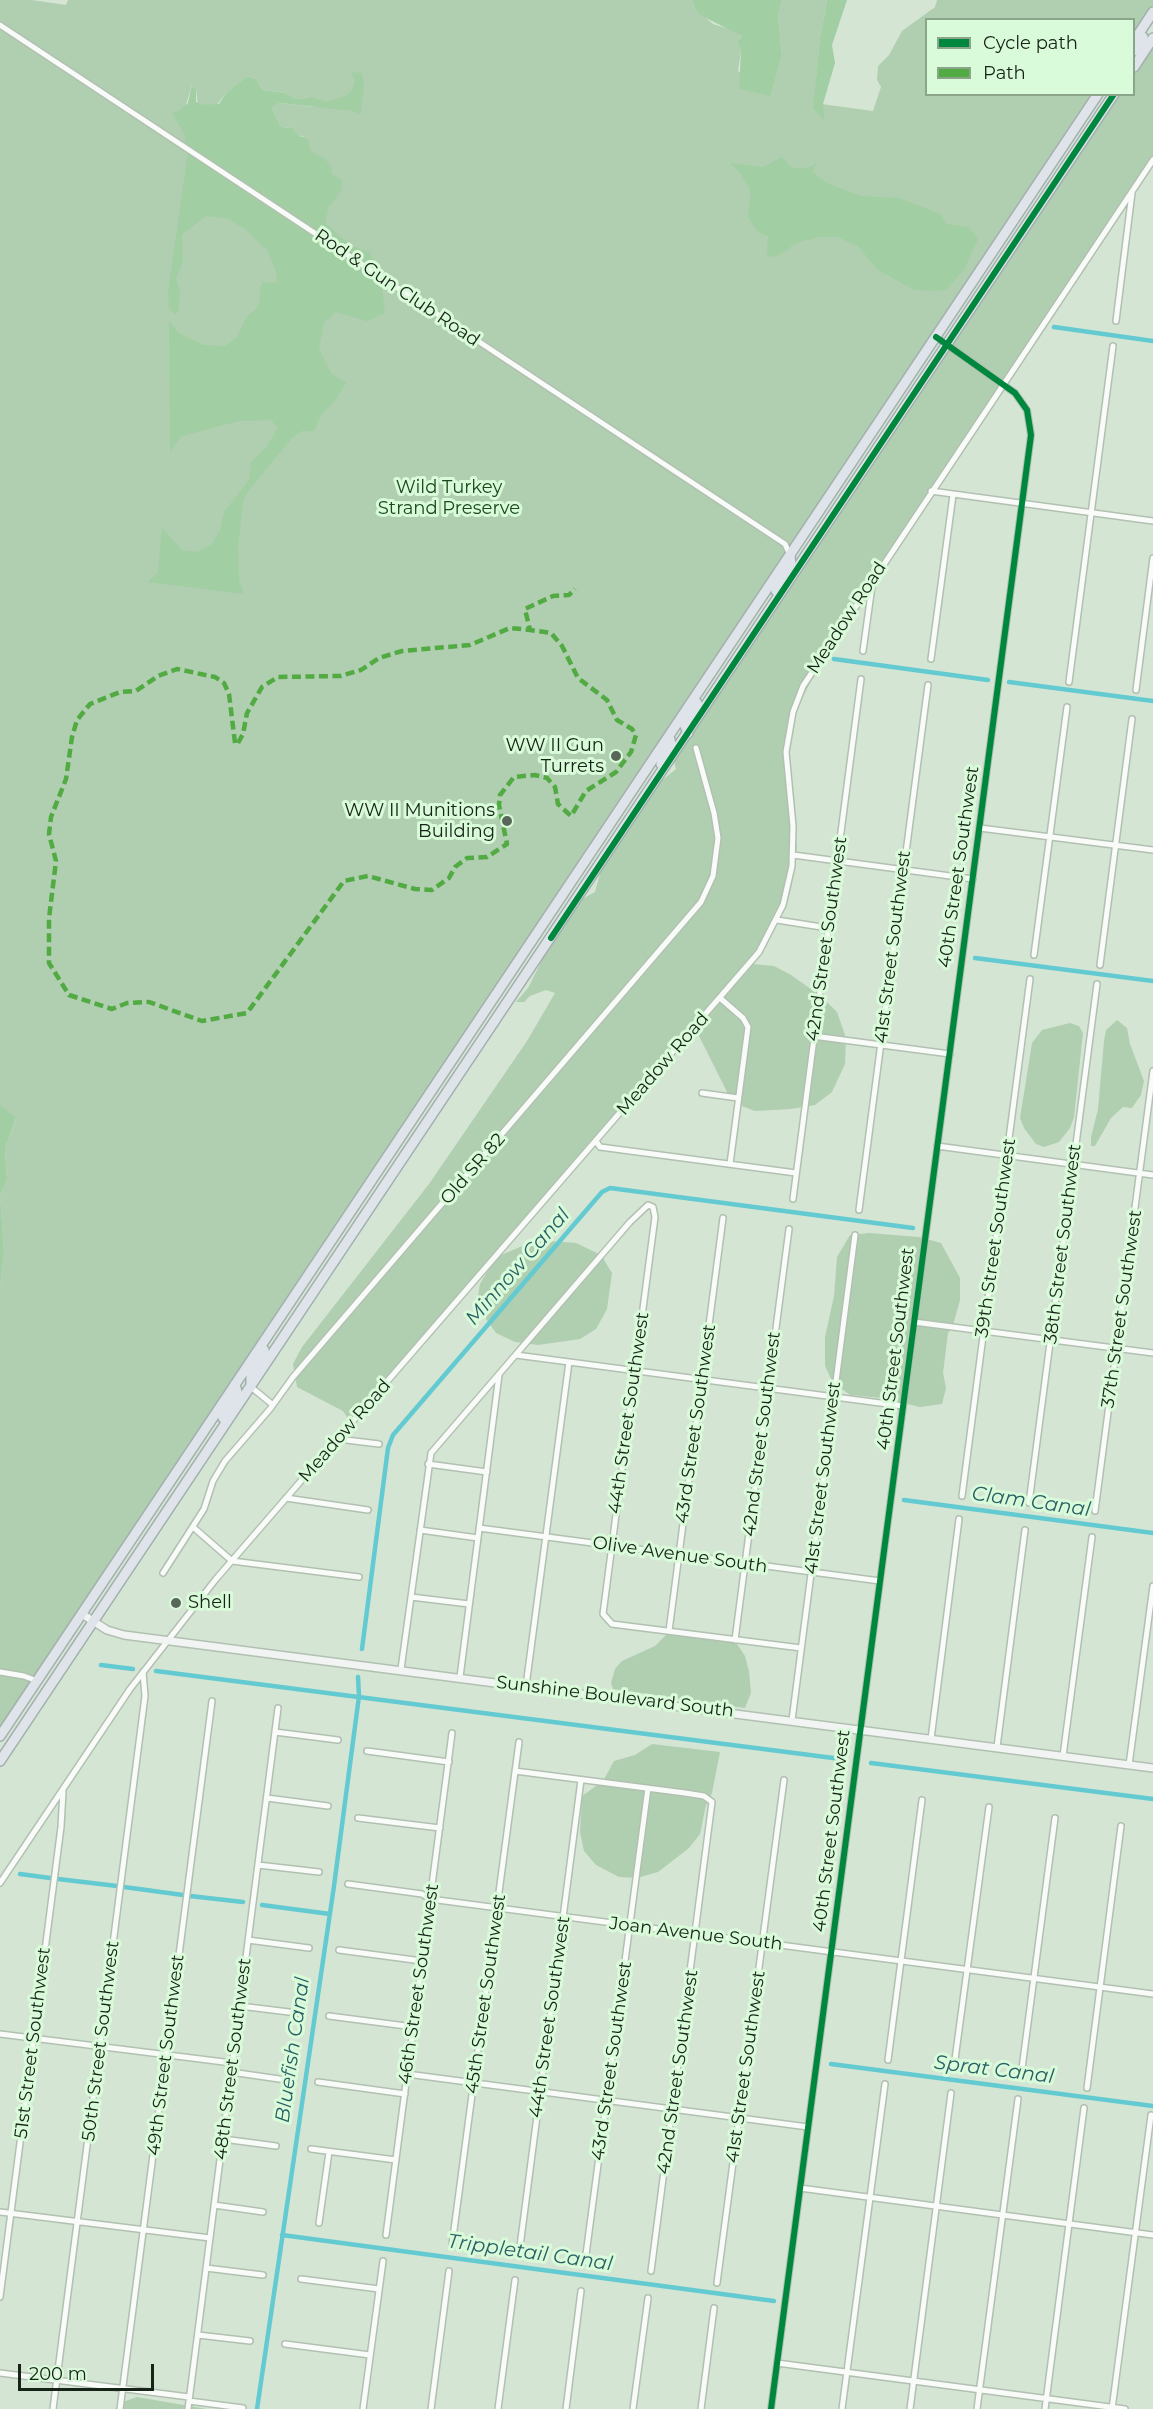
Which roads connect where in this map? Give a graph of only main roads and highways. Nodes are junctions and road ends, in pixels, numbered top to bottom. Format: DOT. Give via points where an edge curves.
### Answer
graph roads {
  1 [pos="1153,12"];
  2 [pos="1146,23"];
  3 [pos="1153,38"];
  4 [pos="1135,40"];
  5 [pos="1135,49"];
  6 [pos="1135,65"];
  7 [pos="1097,96"];
  8 [pos="1110,97"];
  9 [pos="1092,104"];
  10 [pos="1053,187"];
  11 [pos="790,555"];
  12 [pos="743,651"];
  13 [pos="724,655"];
  14 [pos="688,734"];
  15 [pos="669,736"];
  16 [pos="628,823"];
  17 [pos="303,1284"];
  18 [pos="235,1384"];
  19 [pos="251,1387"];
  20 [pos="193,1472"];
  21 [pos="0,1736"];
  22 [pos="0,1761"];
  1 -- 2 [label="highway"];
  2 -- 4 [label="highway"];
  2 -- 5 [label="highway" via="1145,34"];
  3 -- 6 [label="highway"];
  7 -- 9 [label="highway"];
  8 -- 10 [label="highway"];
  9 -- 10 [label="highway" via="1091,119 1055,175"];
  9 -- 11 [label="highway"];
  10 -- 12 [label="highway"];
  11 -- 12 [label="highway" via="791,566 750,631"];
  11 -- 13 [label="highway"];
  12 -- 14 [label="highway"];
  13 -- 14 [label="highway" via="723,666 687,721"];
  13 -- 15 [label="highway"];
  14 -- 16 [label="highway"];
  15 -- 16 [label="highway" via="669,749 636,801"];
  15 -- 17 [label="highway"];
  16 -- 19 [label="highway"];
  17 -- 18 [label="highway"];
  17 -- 19 [label="highway" via="301,1296 250,1374"];
  18 -- 20 [label="highway" via="233,1401 196,1458"];
  18 -- 21 [label="highway"];
  19 -- 20 [label="highway"];
  20 -- 22 [label="highway"];
}
